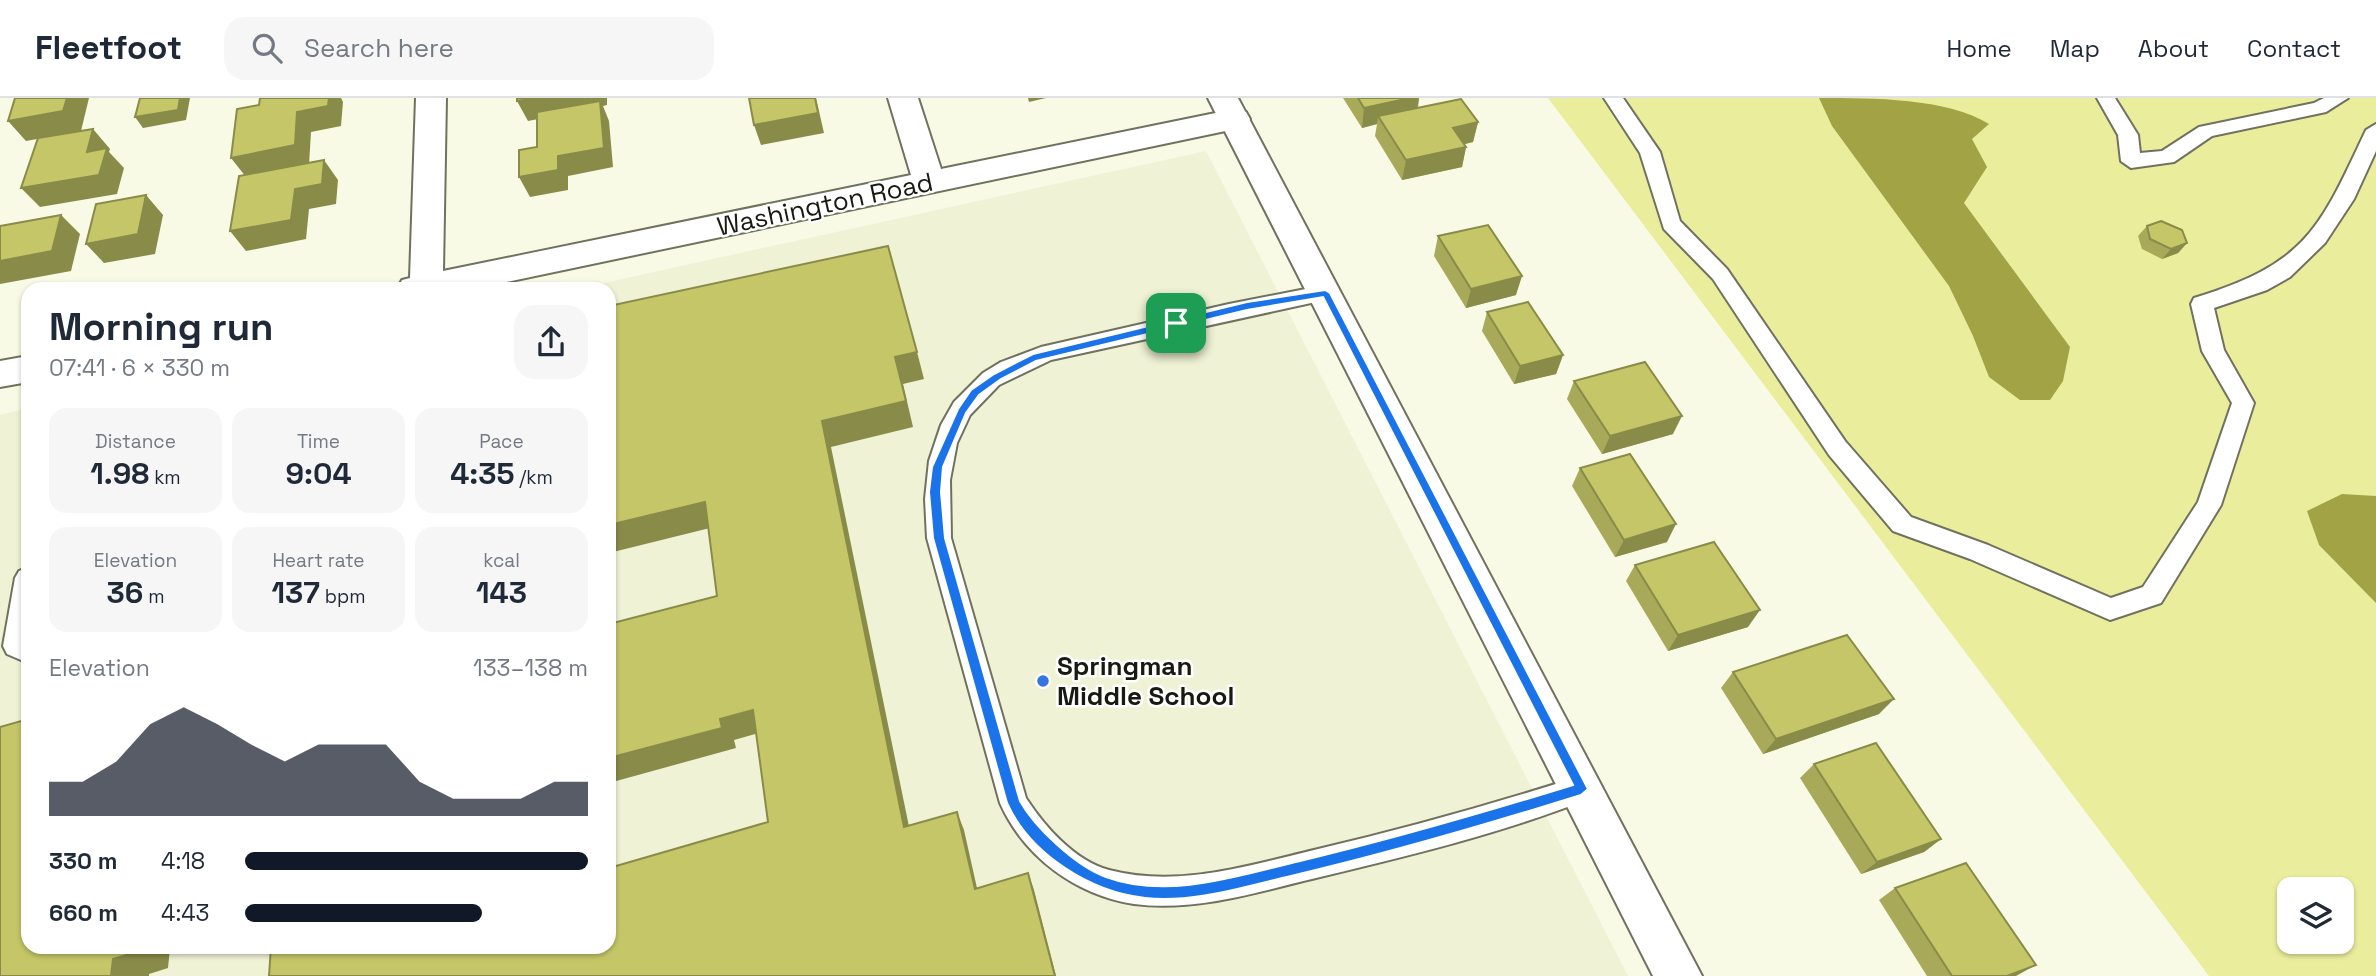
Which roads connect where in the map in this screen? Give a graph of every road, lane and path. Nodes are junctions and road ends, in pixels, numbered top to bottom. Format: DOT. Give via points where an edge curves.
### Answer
graph roads {
  1 [pos="431,98"];
  2 [pos="903,98"];
  3 [pos="1613,98"];
  4 [pos="2106,98"];
  5 [pos="2340,98"];
  6 [pos="1229,109"];
  7 [pos="2376,130"];
  8 [pos="929,182"];
  9 [pos="503,280"];
  10 [pos="420,282"];
  11 [pos="482,282"];
  12 [pos="1325,293"];
  13 [pos="21,370"];
  14 [pos="0,374"];
  15 [pos="1581,789"];
  16 [pos="1678,976"];
  1 -- 10 [label="street"];
  2 -- 8 [label="street"];
  3 -- 7 [label="lane" via="1650,152 1671,224 1720,274 1837,448 1902,524 2110,609 2152,595 2209,505 2243,403 2213,351 2202,304 2258,285 2301,259 2322,237"];
  4 -- 5 [label="lane" via="2128,135 2131,161 2167,157 2206,131 2319,108"];
  6 -- 8 [label="street, Washington Road"];
  6 -- 12 [label="street"];
  8 -- 9 [label="street, Washington Road"];
  9 -- 11 [label="street, Washington Road"];
  12 -- 15 [label="street"];
  12 -- 15 [label="lane" via="1247,306 1033,358 975,392 962,412 937,467 939,538 1014,803 1026,824 1049,847 1106,884 1146,891 1198,891 1408,842"];
  13 -- 14 [label="street"];
  15 -- 16 [label="street"];
}
